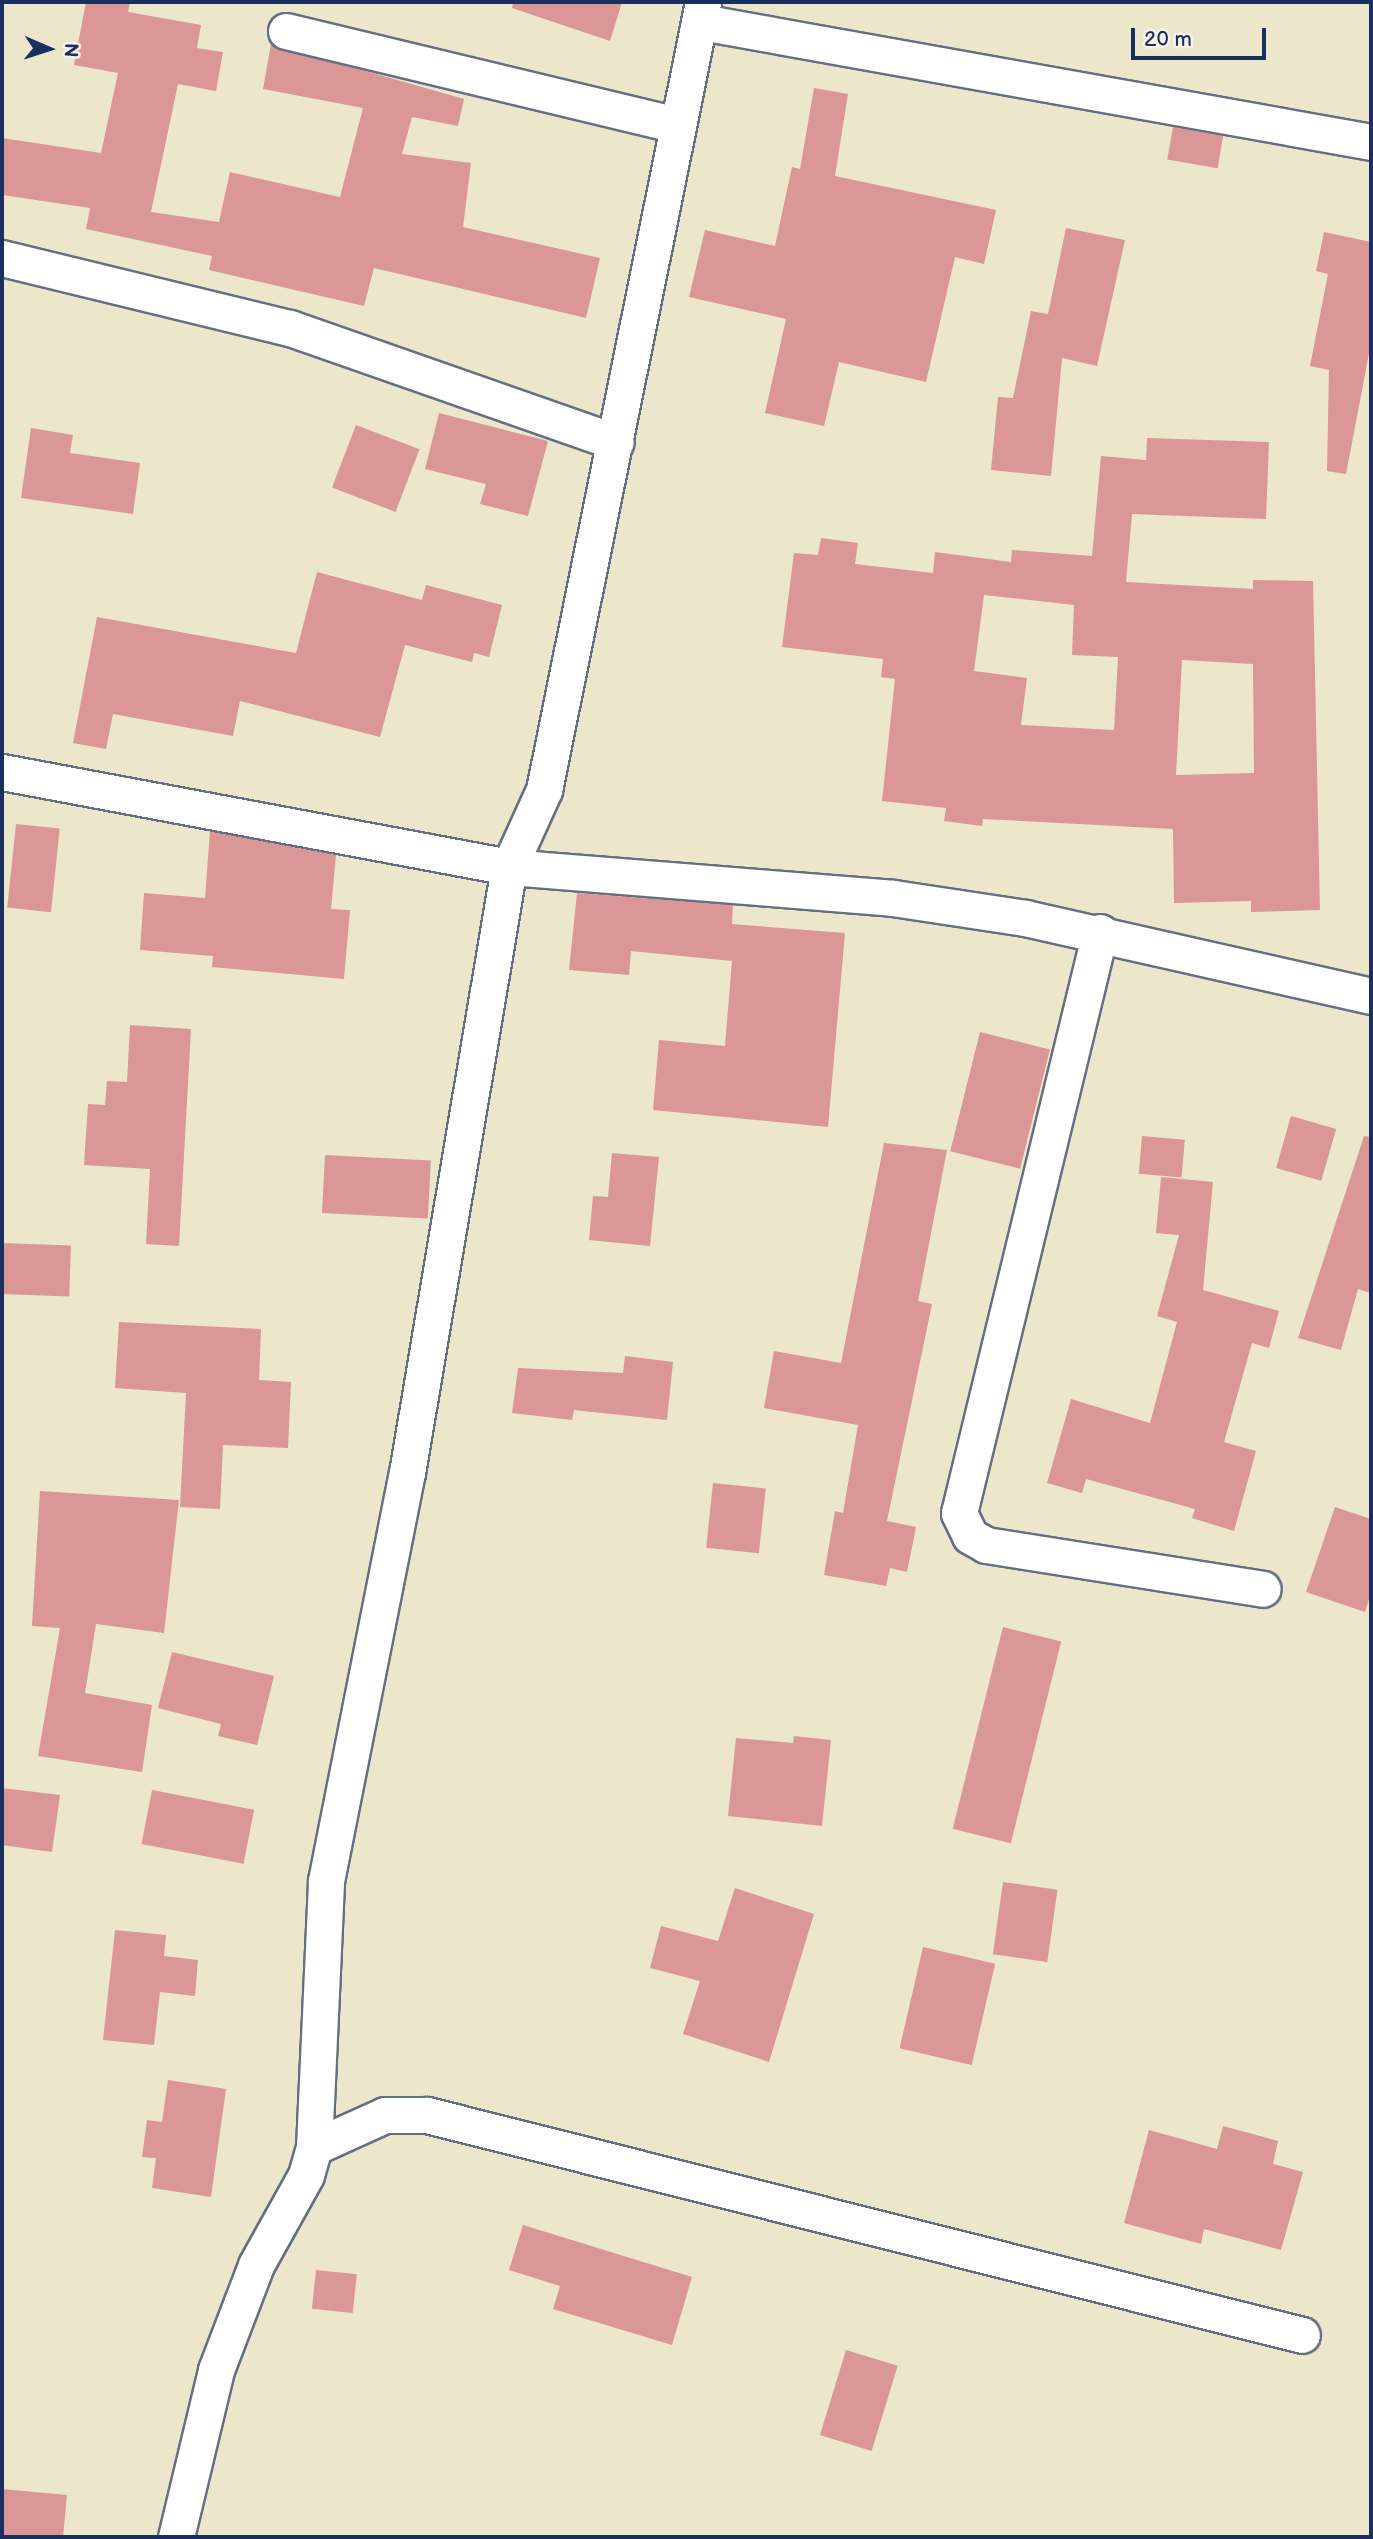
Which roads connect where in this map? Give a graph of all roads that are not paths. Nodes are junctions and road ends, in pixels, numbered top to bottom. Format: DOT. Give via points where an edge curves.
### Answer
graph roads {
  1 [pos="702,12"];
  2 [pos="286,31"];
  3 [pos="674,124"];
  4 [pos="1371,142"];
  5 [pos="2,258"];
  6 [pos="615,442"];
  7 [pos="2,772"];
  8 [pos="509,867"];
  9 [pos="1100,932"];
  10 [pos="1371,996"];
  11 [pos="1262,1589"];
  12 [pos="314,2147"];
  13 [pos="1302,2335"];
  14 [pos="176,2537"];
  1 -- 3 [label="street"];
  1 -- 4 [label="street"];
  2 -- 3 [label="street"];
  3 -- 6 [label="street"];
  5 -- 6 [label="street" via="290,328"];
  6 -- 8 [label="street" via="544,790"];
  7 -- 8 [label="street"];
  8 -- 9 [label="street" via="893,898"];
  8 -- 12 [label="street" via="407,1473 326,1881"];
  9 -- 10 [label="street"];
  9 -- 11 [label="street" via="959,1513 970,1536 986,1545"];
  12 -- 13 [label="street" via="385,2115 448,2119"];
  12 -- 14 [label="street" via="306,2175 256,2265 216,2370"];
}
